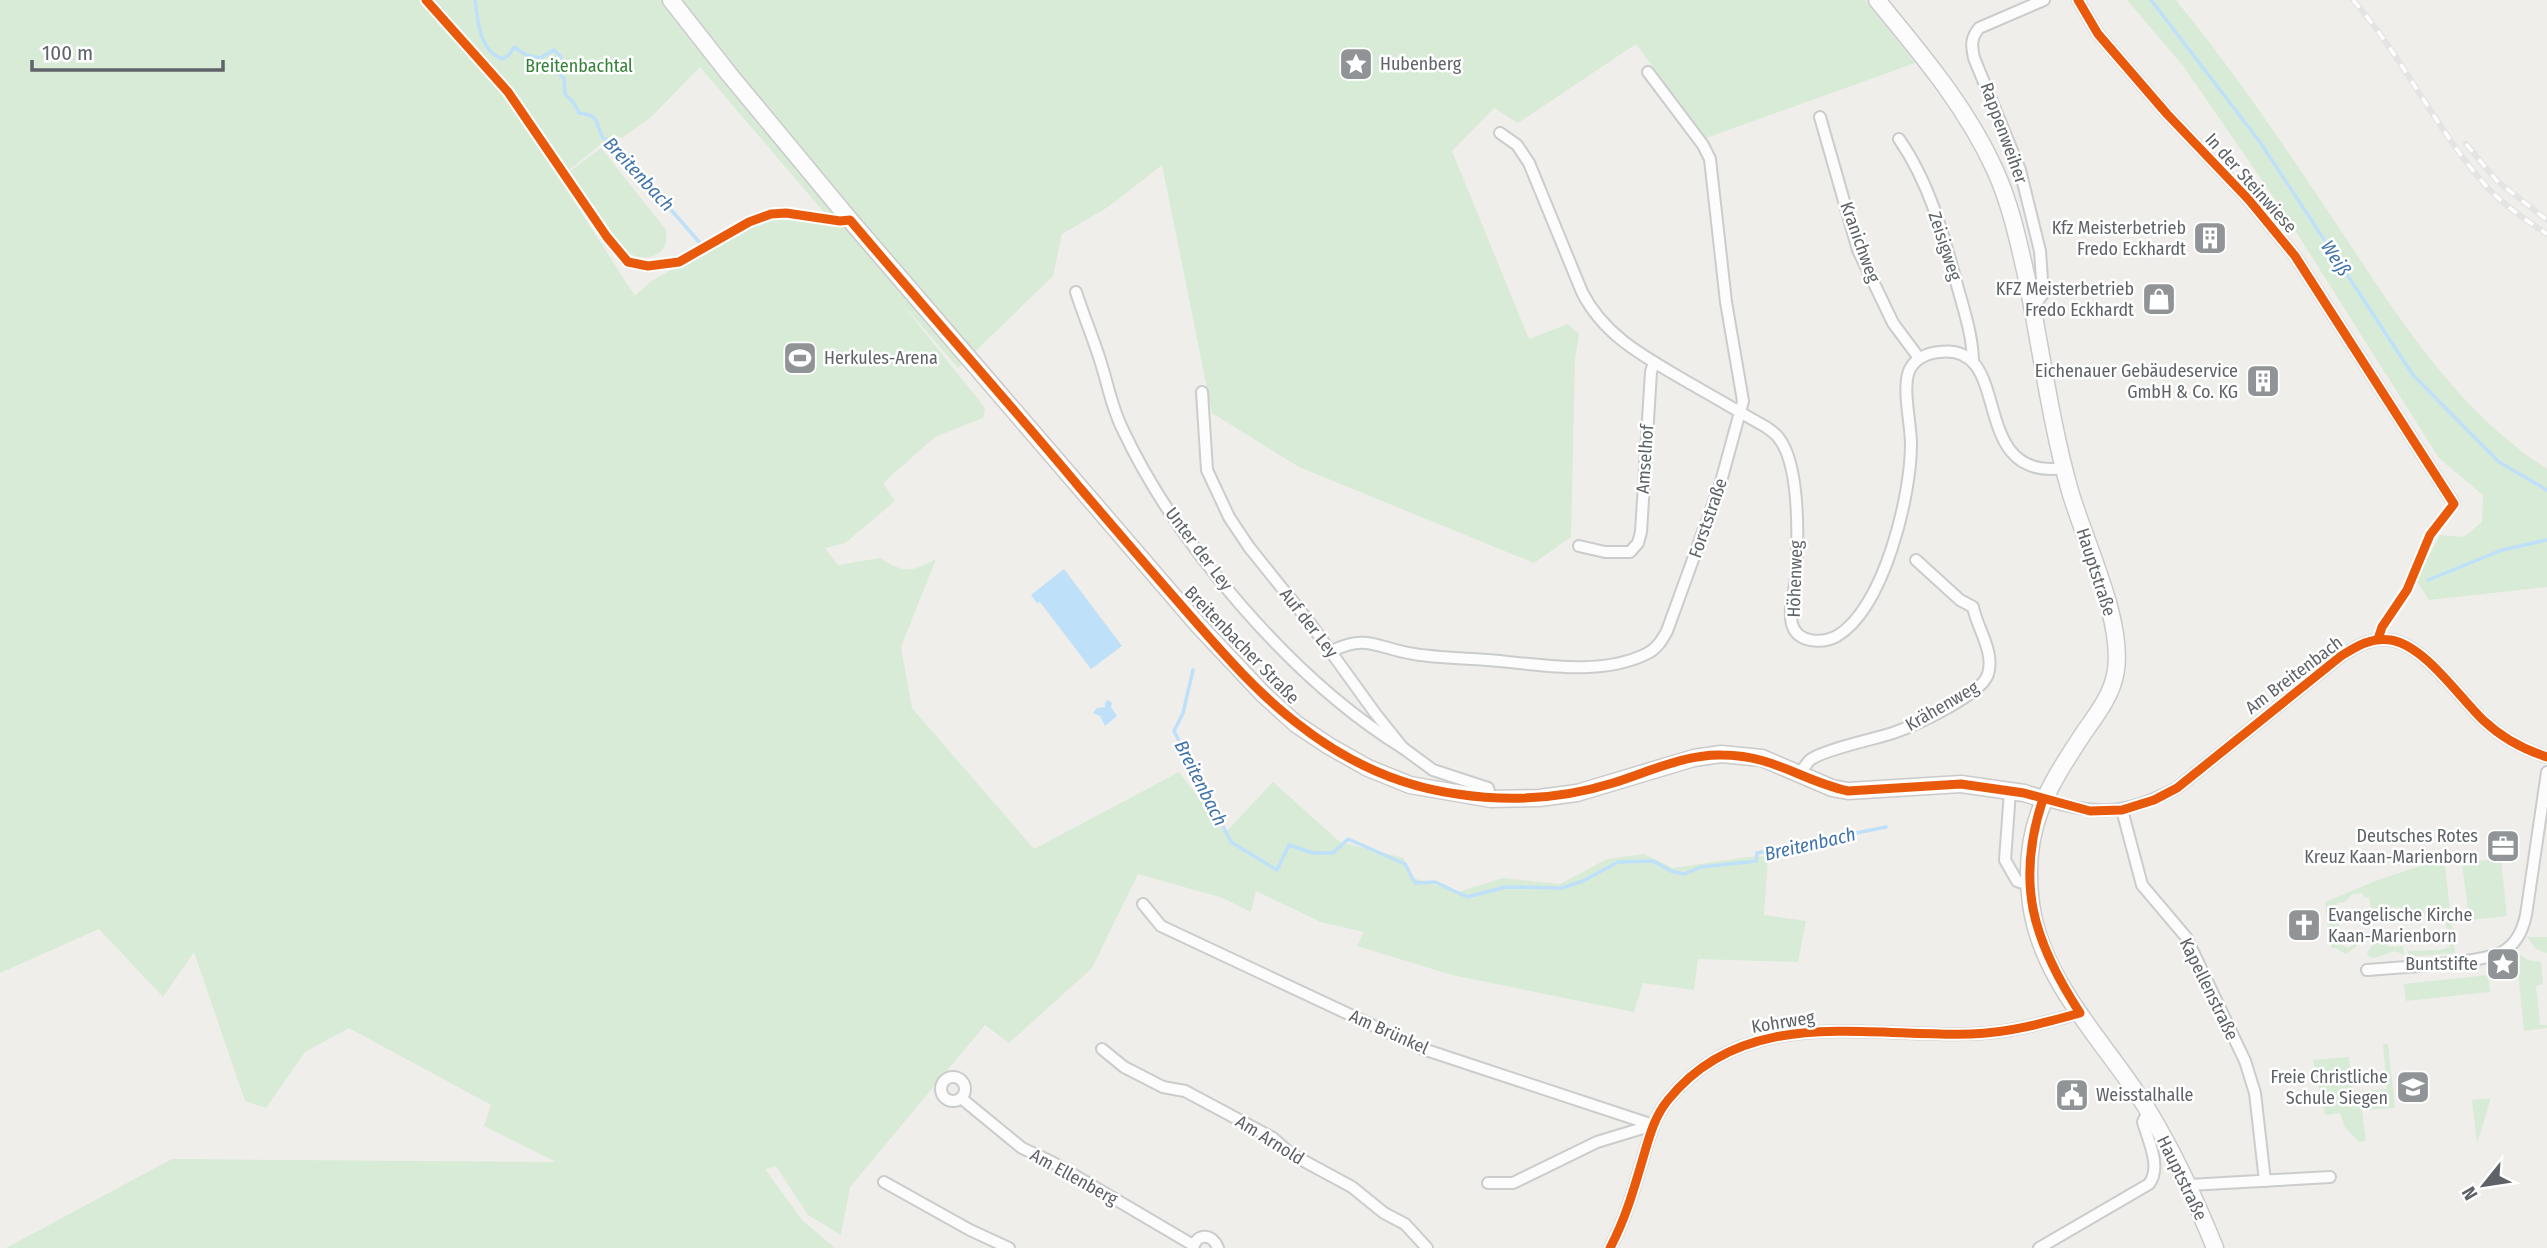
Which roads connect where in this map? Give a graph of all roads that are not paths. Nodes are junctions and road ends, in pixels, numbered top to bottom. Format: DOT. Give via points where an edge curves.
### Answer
graph roads {
  1 [pos="671,0"];
  2 [pos="1877,0"];
  3 [pos="2044,0"];
  4 [pos="2078,0"];
  5 [pos="1648,72"];
  6 [pos="1820,117"];
  7 [pos="1500,133"];
  8 [pos="1899,139"];
  9 [pos="1076,292"];
  10 [pos="2032,307"];
  11 [pos="1919,358"];
  12 [pos="1973,360"];
  13 [pos="1654,362"];
  14 [pos="1202,392"];
  15 [pos="1741,413"];
  16 [pos="2064,468"];
  17 [pos="2454,505"];
  18 [pos="1579,546"];
  19 [pos="1916,560"];
  20 [pos="1332,651"];
  21 [pos="1403,748"];
  22 [pos="2547,757"];
  23 [pos="2547,772"];
  24 [pos="1800,773"];
  25 [pos="2010,792"];
  26 [pos="1490,799"];
  27 [pos="2043,799"];
  28 [pos="2123,810"];
  29 [pos="2029,885"];
  30 [pos="1143,904"];
  31 [pos="2367,970"];
  32 [pos="2080,1013"];
  33 [pos="1102,1049"];
  34 [pos="961,1098"];
  35 [pos="2148,1111"];
  36 [pos="1653,1125"];
  37 [pos="2330,1177"];
  38 [pos="2265,1181"];
  39 [pos="884,1182"];
  40 [pos="1488,1183"];
  41 [pos="2189,1185"];
  42 [pos="1193,1247"];
  43 [pos="1009,1248"];
  44 [pos="1218,1248"];
  45 [pos="1427,1248"];
  46 [pos="1610,1248"];
  47 [pos="2039,1248"];
  48 [pos="2215,1248"];
  1 -- 26 [label="street, Breitenbacher Straße" via="850,220 1199,626 1263,694 1296,724 1368,768 1410,785"];
  2 -- 10 [label="street, Hauptstraße" via="1978,135 2015,224"];
  3 -- 10 [label="street, Rappenweiher" via="1979,28 1971,45 2020,170 2040,251 2043,294"];
  4 -- 17 [label="street, In der Steinwiese" via="2098,34 2295,256"];
  5 -- 15 [label="street, Forststraße" via="1710,159"];
  6 -- 11 [label="street, Kranichweg" via="1858,250 1894,323"];
  7 -- 13 [label="street, Höhenweg" via="1517,145 1529,163 1589,306 1619,340"];
  8 -- 12 [label="street, Zeisigweg" via="1945,239 1972,339"];
  9 -- 21 [label="street, Unter der Ley" via="1120,426 1198,552 1253,618 1303,668 1348,709"];
  10 -- 16 [label="street, Hauptstraße"];
  11 -- 12 [label="street" via="1961,351"];
  11 -- 15 [label="street, Höhenweg" via="1909,370 1906,385 1909,472 1888,559 1859,615 1828,640 1810,640 1792,625 1797,515 1787,453 1779,438"];
  12 -- 16 [label="street" via="2000,431 2014,454 2037,468"];
  13 -- 15 [label="street, Höhenweg"];
  13 -- 18 [label="street, Amselhof" via="1638,543 1630,552"];
  14 -- 20 [label="street, Auf der Ley" via="1207,470 1214,488 1249,547"];
  15 -- 20 [label="street, Forststraße" via="1667,631 1649,653 1610,665 1580,667 1414,654 1367,641"];
  16 -- 27 [label="street, Hauptstraße" via="2112,617 2116,668 2101,707"];
  19 -- 24 [label="street, Krähenweg" via="1973,607 1984,637 1989,674 1983,684 1949,706 1895,733 1811,759"];
  20 -- 21 [label="street, Auf der Ley"];
  21 -- 26 [label="street, Auf der Ley" via="1433,769 1488,788"];
  22 -- 28 [label="street, Am Breitenbach" via="2507,740 2419,654 2392,640 2378,639 2341,656 2177,788"];
  23 -- 31 [label="street" via="2526,915 2512,944 2482,958"];
  24 -- 25 [label="street, Breitenbacher Straße" via="1848,791 1961,784"];
  24 -- 26 [label="street, Breitenbacher Straße" via="1762,758 1721,754 1655,768 1577,793"];
  25 -- 27 [label="street, Breitenbacher Straße"];
  25 -- 29 [label="street" via="2005,860 2017,881"];
  27 -- 28 [label="street, Am Breitenbach" via="2090,811"];
  27 -- 29 [label="street, Hauptstraße" via="2035,821"];
  28 -- 38 [label="street, Kapellenstraße" via="2142,885 2186,937 2245,1061 2255,1093"];
  29 -- 32 [label="street, Hauptstraße" via="2048,960"];
  30 -- 36 [label="street, Am Brünkel" via="1161,926 1423,1049"];
  32 -- 35 [label="street, Hauptstraße"];
  32 -- 36 [label="street, Kohrweg" via="1975,1034 1828,1031 1756,1040 1716,1058 1690,1077 1667,1101"];
  33 -- 45 [label="street, Am Arnold" via="1124,1067 1163,1087 1185,1091 1273,1138 1291,1154 1352,1187 1405,1224"];
  34 -- 42 [label="street, Am Ellenberg" via="1022,1148"];
  35 -- 41 [label="street, Hauptstraße"];
  35 -- 47 [label="street" via="2143,1122 2154,1177 2137,1192"];
  36 -- 40 [label="street" via="1597,1142 1513,1183"];
  36 -- 46 [label="street, Kohrweg"];
  37 -- 38 [label="street"];
  38 -- 41 [label="street"];
  39 -- 43 [label="street"];
  41 -- 48 [label="street, Hauptstraße"];
  42 -- 44 [label="street, Am Ellenberg" via="1198,1239 1210,1237"];
}
